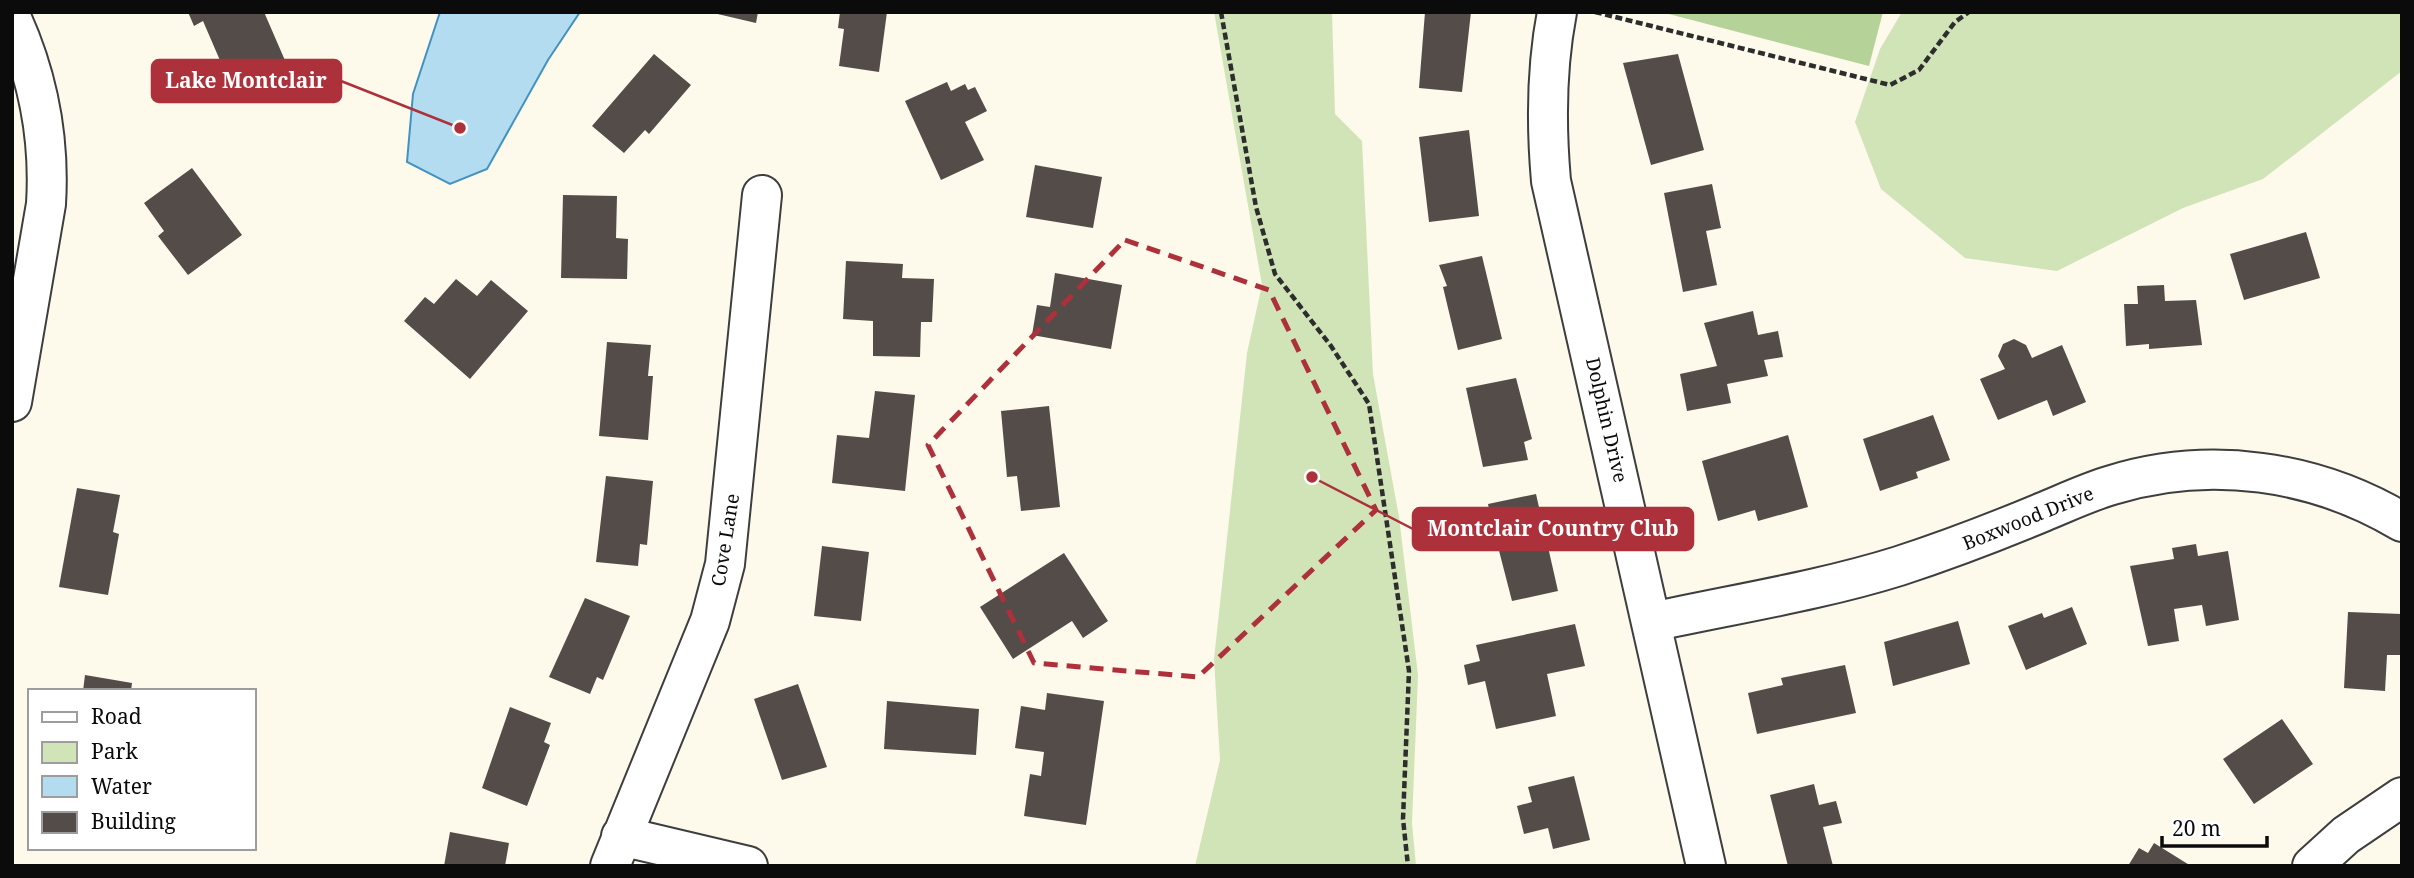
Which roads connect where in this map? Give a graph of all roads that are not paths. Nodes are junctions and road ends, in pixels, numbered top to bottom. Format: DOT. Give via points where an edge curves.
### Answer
graph roads {
  1 [pos="1557,12"];
  2 [pos="12,19"];
  3 [pos="762,195"];
  4 [pos="12,402"];
  5 [pos="2402,522"];
  6 [pos="1652,622"];
  7 [pos="2402,797"];
  8 [pos="615,851"];
  9 [pos="748,866"];
  10 [pos="1706,866"];
  11 [pos="2312,866"];
  1 -- 6 [label="street, Dolphin Drive" via="1549,63 1551,181"];
  2 -- 4 [label="street" via="28,54 44,117 48,171"];
  3 -- 8 [label="street, Cove Lane" via="725,564 710,621"];
  5 -- 6 [label="street, Boxwood Drive" via="2322,485 2270,473 2217,469 2164,473 2112,485 1954,548 1870,575"];
  6 -- 10 [label="street, Dolphin Drive"];
  7 -- 11 [label="street" via="2346,835"];
  8 -- 9 [label="street"];
}
